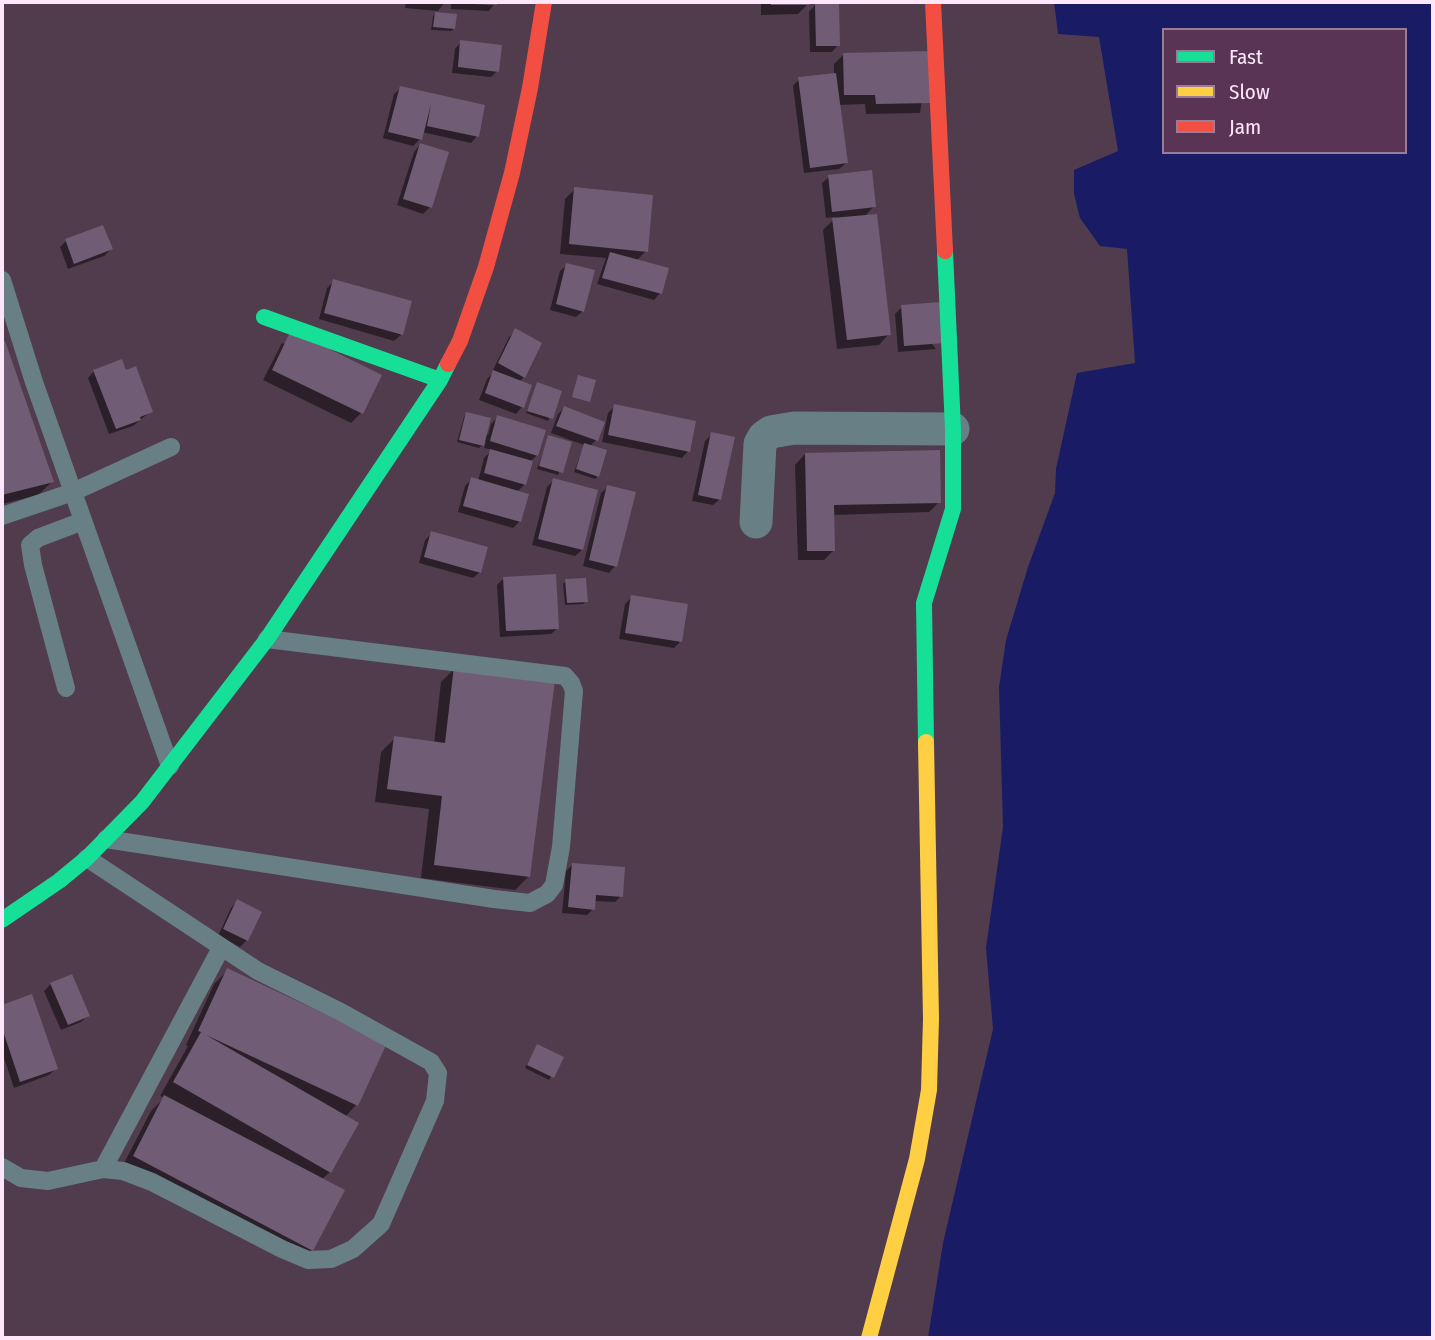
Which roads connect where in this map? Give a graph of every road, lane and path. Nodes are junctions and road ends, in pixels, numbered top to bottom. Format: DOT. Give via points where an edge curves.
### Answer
graph roads {
  1 [pos="544,2"];
  2 [pos="933,2"];
  3 [pos="2,280"];
  4 [pos="264,317"];
  5 [pos="440,380"];
  6 [pos="953,429"];
  7 [pos="171,447"];
  8 [pos="73,492"];
  9 [pos="2,516"];
  10 [pos="83,521"];
  11 [pos="756,522"];
  12 [pos="267,639"];
  13 [pos="66,688"];
  14 [pos="170,766"];
  15 [pos="106,839"];
  16 [pos="87,858"];
  17 [pos="2,920"];
  18 [pos="221,948"];
  19 [pos="2,1167"];
  20 [pos="103,1169"];
  21 [pos="869,1338"];
  1 -- 5 [label="street" via="530,88 486,267 460,341"];
  2 -- 6 [label="street"];
  3 -- 8 [label="lane"];
  4 -- 5 [label="street"];
  5 -- 12 [label="street"];
  6 -- 11 [label="street" via="794,428 771,432 760,444"];
  6 -- 21 [label="street" via="953,509 924,603 929,1090 917,1159"];
  7 -- 8 [label="lane"];
  8 -- 9 [label="lane"];
  8 -- 10 [label="lane"];
  10 -- 13 [label="lane" via="30,545"];
  10 -- 14 [label="lane"];
  12 -- 14 [label="street"];
  12 -- 15 [label="lane" via="556,674 571,682 574,691 561,847 554,885 547,894 530,903 494,899"];
  14 -- 15 [label="street"];
  15 -- 16 [label="street"];
  16 -- 17 [label="street"];
  16 -- 18 [label="lane"];
  18 -- 20 [label="lane"];
  18 -- 20 [label="lane" via="414,1051 438,1073 435,1101 380,1223 353,1249 331,1259 308,1260 152,1182"];
  19 -- 20 [label="lane" via="20,1178 48,1181"];
}
